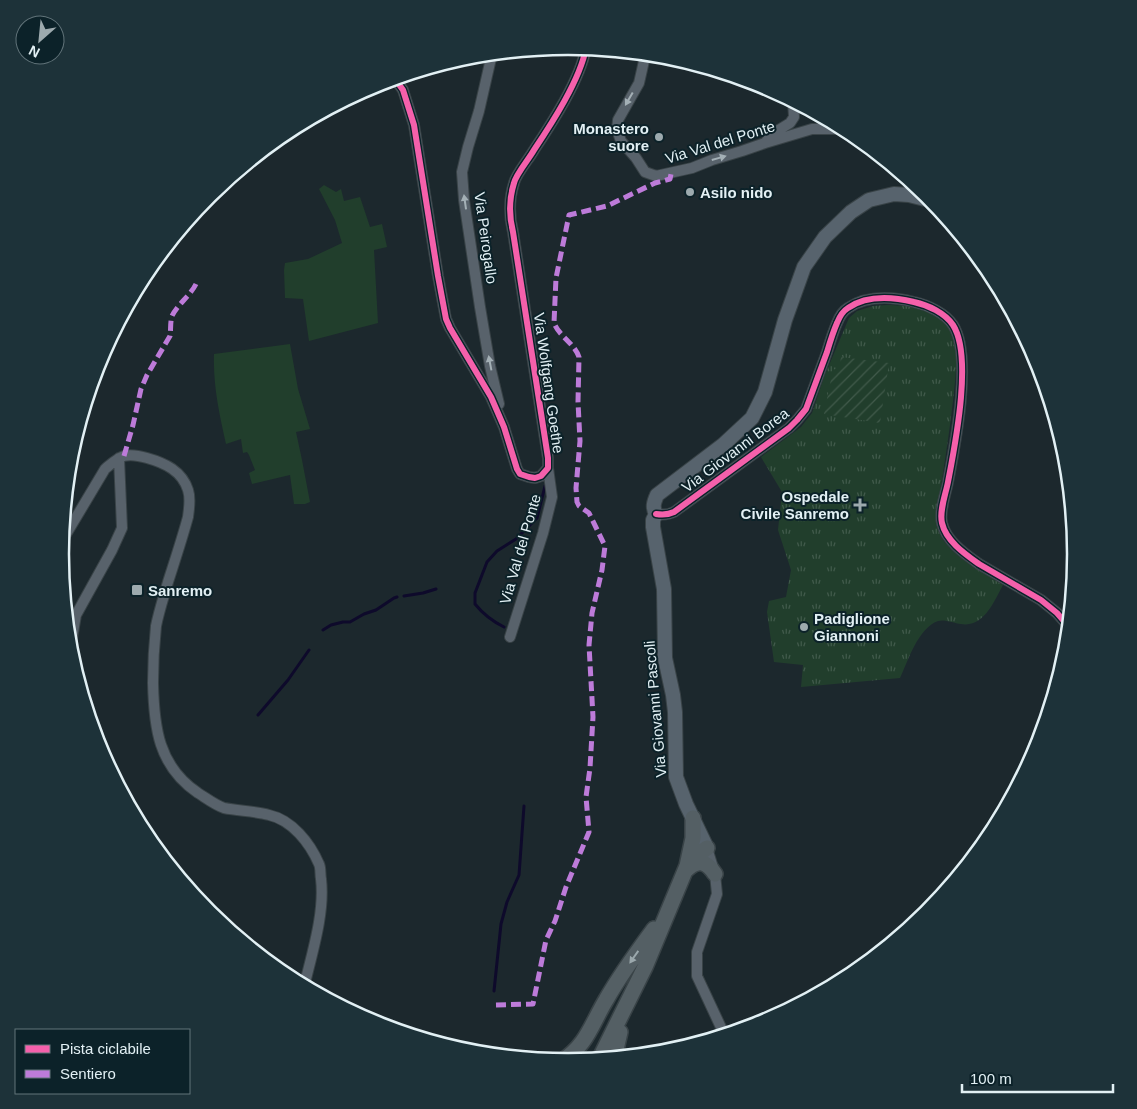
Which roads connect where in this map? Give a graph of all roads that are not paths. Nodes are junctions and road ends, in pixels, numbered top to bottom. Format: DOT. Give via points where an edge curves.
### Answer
graph roads {
  1 [pos="585,56"];
  2 [pos="490,61"];
  3 [pos="644,61"];
  4 [pos="399,85"];
  5 [pos="794,109"];
  6 [pos="830,129"];
  7 [pos="765,143"];
  8 [pos="918,197"];
  9 [pos="504,427"];
  10 [pos="119,458"];
  11 [pos="548,468"];
  12 [pos="656,514"];
  13 [pos="70,528"];
  14 [pos="1064,620"];
  15 [pos="74,626"];
  16 [pos="510,637"];
  17 [pos="693,818"];
  18 [pos="707,848"];
  19 [pos="687,865"];
  20 [pos="715,874"];
  21 [pos="672,903"];
  22 [pos="306,979"];
  23 [pos="722,1029"];
  24 [pos="607,1052"];
  25 [pos="573,1054"];
  1 -- 11 [label="street, Via Wolfgang Goethe" via="574,83 514,181 510,207"];
  9 -- 2 [label="street, Via Peirogallo, one-way" via="490,366 462,172"];
  3 -- 7 [label="street, Via Val del Ponte, one-way" via="639,82 618,120 617,130 621,141 645,172 656,176 671,174"];
  4 -- 9 [label="street, Via Wolfgang Goethe" via="414,125 446,319 491,397"];
  5 -- 7 [label="street" via="790,123 772,134"];
  6 -- 7 [label="street, Via Val del Ponte" via="812,129"];
  8 -- 12 [label="main road, Via Giovanni Borea" via="894,194 869,200 825,237 804,267 765,392 752,418 724,444 657,495 653,504"];
  9 -- 11 [label="street, Via Wolfgang Goethe" via="520,474 535,478"];
  10 -- 13 [label="street" via="105,469"];
  10 -- 15 [label="street" via="122,528 76,615"];
  10 -- 22 [label="street" via="140,456 162,462 185,484 190,502 155,636 153,701 161,747 180,779 208,800 222,807 270,815 285,821 308,844 320,866 322,892"];
  11 -- 16 [label="street, Via Val del Ponte" via="552,497"];
  12 -- 14 [label="street, Via Giovanni Borea" via="674,512 798,420 806,409 837,322 847,309 863,301 888,298 916,302 929,306 952,323 961,352 960,412 942,513 944,530 971,558 1041,600"];
  12 -- 17 [label="main road, Via Giovanni Pascoli" via="653,527 664,589 665,658 675,712 676,777"];
  17 -- 18 [label="main road, Via Giovanni Pascoli"];
  17 -- 19 [label="highway" via="693,838"];
  18 -- 19 [label="highway"];
  18 -- 20 [label="street, Via Giovanni Pascoli"];
  19 -- 20 [label="highway" via="702,862"];
  19 -- 21 [label="highway"];
  20 -- 23 [label="street, Via Giovanni Pascoli" via="717,894 697,952 697,976"];
  21 -- 24 [label="highway" via="630,997 618,1040"];
  21 -- 25 [label="highway, one-way" via="619,979"];
}
